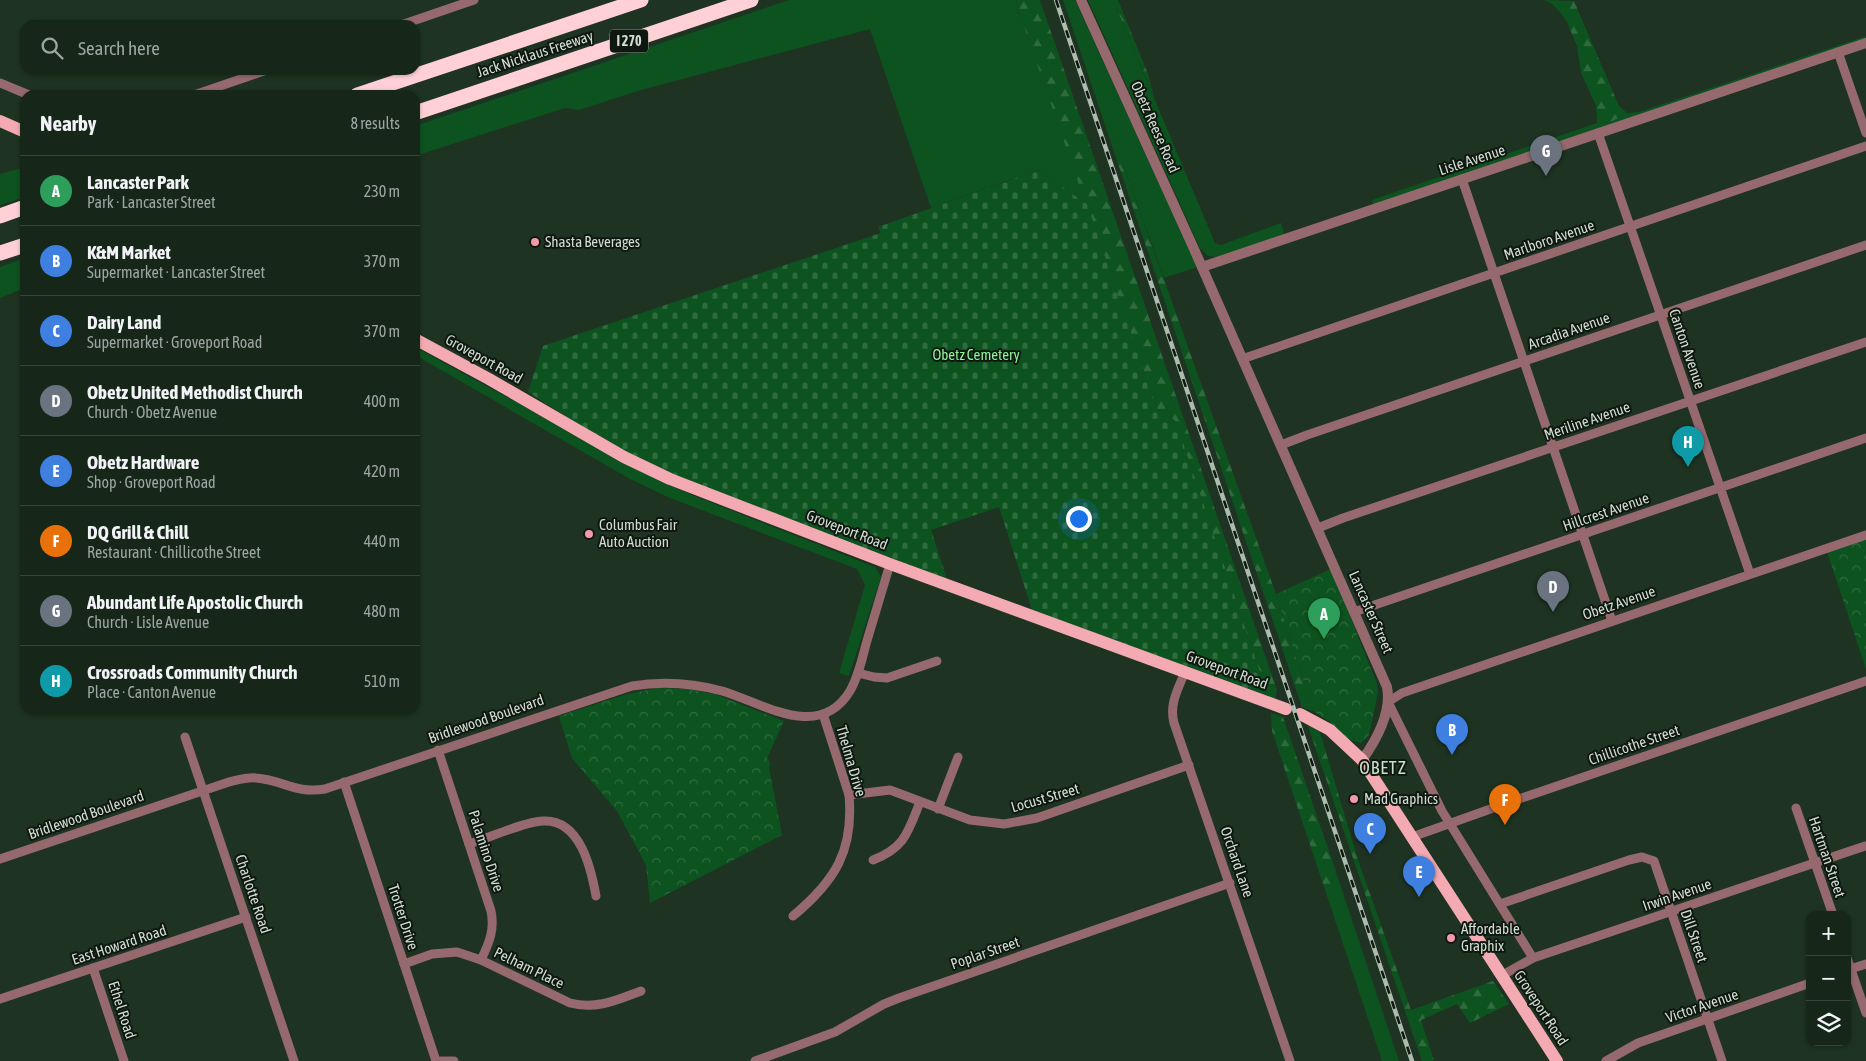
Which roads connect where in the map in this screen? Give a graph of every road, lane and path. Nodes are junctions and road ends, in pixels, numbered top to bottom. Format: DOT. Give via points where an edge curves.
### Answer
graph roads {
  1 [pos="474,0"];
  2 [pos="641,0"];
  3 [pos="751,0"];
  4 [pos="1081,0"];
  5 [pos="415,20"];
  6 [pos="1866,43"];
  7 [pos="1838,52"];
  8 [pos="420,74"];
  9 [pos="252,75"];
  10 [pos="416,75"];
  11 [pos="0,83"];
  12 [pos="209,90"];
  13 [pos="371,90"];
  14 [pos="20,91"];
  15 [pos="420,111"];
  16 [pos="0,121"];
  17 [pos="20,130"];
  18 [pos="1598,133"];
  19 [pos="1866,134"];
  20 [pos="1866,146"];
  21 [pos="1462,179"];
  22 [pos="20,209"];
  23 [pos="0,216"];
  24 [pos="1630,226"];
  25 [pos="1866,245"];
  26 [pos="20,247"];
  27 [pos="0,253"];
  28 [pos="1202,267"];
  29 [pos="1494,273"];
  30 [pos="1660,315"];
  31 [pos="420,342"];
  32 [pos="1866,342"];
  33 [pos="1242,359"];
  34 [pos="1524,360"];
  35 [pos="1690,401"];
  36 [pos="1866,438"];
  37 [pos="1281,446"];
  38 [pos="1554,447"];
  39 [pos="1719,488"];
  40 [pos="1318,528"];
  41 [pos="1583,534"];
  42 [pos="1866,535"];
  43 [pos="890,564"];
  44 [pos="1750,574"];
  45 [pos="1354,612"];
  46 [pos="1612,621"];
  47 [pos="938,661"];
  48 [pos="1185,672"];
  49 [pos="858,673"];
  50 [pos="1866,682"];
  51 [pos="1388,702"];
  52 [pos="1286,709"];
  53 [pos="823,714"];
  54 [pos="1300,714"];
  55 [pos="185,736"];
  56 [pos="438,750"];
  57 [pos="958,757"];
  58 [pos="1362,760"];
  59 [pos="1189,765"];
  60 [pos="344,782"];
  61 [pos="203,790"];
  62 [pos="849,795"];
  63 [pos="920,802"];
  64 [pos="938,808"];
  65 [pos="1796,808"];
  66 [pos="1449,824"];
  67 [pos="1412,838"];
  68 [pos="469,844"];
  69 [pos="1865,846"];
  70 [pos="0,859"];
  71 [pos="873,860"];
  72 [pos="1815,863"];
  73 [pos="1230,883"];
  74 [pos="596,896"];
  75 [pos="1500,904"];
  76 [pos="1671,911"];
  77 [pos="1832,911"];
  78 [pos="793,916"];
  79 [pos="246,917"];
  80 [pos="1533,958"];
  81 [pos="481,960"];
  82 [pos="404,964"];
  83 [pos="1866,964"];
  84 [pos="93,968"];
  85 [pos="1851,969"];
  86 [pos="1851,975"];
  87 [pos="1501,976"];
  88 [pos="1806,984"];
  89 [pos="641,991"];
  90 [pos="0,999"];
  91 [pos="1866,1013"];
  92 [pos="1707,1018"];
  93 [pos="124,1061"];
  94 [pos="294,1061"];
  95 [pos="436,1061"];
  96 [pos="441,1061"];
  97 [pos="454,1061"];
  98 [pos="755,1061"];
  99 [pos="1290,1061"];
  100 [pos="1557,1061"];
  101 [pos="1606,1061"];
  102 [pos="1722,1061"];
  1 -- 5 [label="street"];
  2 -- 8 [label="highway, Jack Nicklaus Freeway / I 270"];
  3 -- 15 [label="highway, Jack Nicklaus Freeway / I 270"];
  4 -- 28 [label="street, Obetz Reese Road"];
  6 -- 7 [label="street, Lisle Avenue"];
  7 -- 18 [label="street, Lisle Avenue"];
  7 -- 19 [label="street"];
  9 -- 12 [label="street"];
  10 -- 13 [label="highway, Jack Nicklaus Freeway / I 270"];
  11 -- 14 [label="street"];
  16 -- 17 [label="main road"];
  18 -- 21 [label="street, Lisle Avenue"];
  18 -- 24 [label="street, Canton Avenue"];
  20 -- 24 [label="street, Marlboro Avenue"];
  21 -- 28 [label="street, Lisle Avenue"];
  21 -- 29 [label="street"];
  22 -- 23 [label="highway"];
  24 -- 29 [label="street, Marlboro Avenue"];
  24 -- 30 [label="street, Canton Avenue"];
  25 -- 30 [label="street, Arcadia Avenue"];
  26 -- 27 [label="highway"];
  28 -- 33 [label="street, Lancaster Street"];
  29 -- 33 [label="street, Marlboro Avenue"];
  29 -- 34 [label="street"];
  30 -- 34 [label="street, Arcadia Avenue"];
  30 -- 35 [label="street, Canton Avenue"];
  31 -- 43 [label="main road, Groveport Road" via="641,466 718,499"];
  32 -- 35 [label="street, Meriline Avenue"];
  33 -- 37 [label="street, Lancaster Street"];
  34 -- 37 [label="street, Arcadia Avenue"];
  34 -- 38 [label="street"];
  35 -- 38 [label="street, Meriline Avenue"];
  35 -- 39 [label="street, Canton Avenue"];
  36 -- 39 [label="street, Hillcrest Avenue"];
  37 -- 40 [label="street, Lancaster Street"];
  38 -- 40 [label="street, Meriline Avenue"];
  38 -- 41 [label="street"];
  39 -- 41 [label="street, Hillcrest Avenue"];
  39 -- 44 [label="street, Canton Avenue"];
  40 -- 45 [label="street, Lancaster Street"];
  41 -- 45 [label="street, Hillcrest Avenue"];
  41 -- 46 [label="street"];
  42 -- 44 [label="street, Obetz Avenue"];
  43 -- 48 [label="main road, Groveport Road"];
  43 -- 49 [label="street, Bridlewood Boulevard"];
  44 -- 46 [label="street, Obetz Avenue"];
  45 -- 51 [label="street, Lancaster Street" via="1387,687"];
  46 -- 51 [label="street, Obetz Avenue" via="1402,692"];
  47 -- 49 [label="street" via="887,678"];
  48 -- 52 [label="main road, Groveport Road"];
  48 -- 59 [label="street, Orchard Lane" via="1172,713"];
  49 -- 53 [label="street, Bridlewood Boulevard" via="843,702"];
  50 -- 66 [label="street, Chillicothe Street"];
  51 -- 58 [label="street" via="1377,738"];
  51 -- 66 [label="street, Lancaster Street"];
  53 -- 56 [label="street, Bridlewood Boulevard" via="795,716 700,686 651,683 612,691"];
  53 -- 62 [label="street, Thelma Drive"];
  54 -- 58 [label="main road, Groveport Road" via="1330,730"];
  55 -- 61 [label="street, Charlotte Road"];
  56 -- 60 [label="street, Bridlewood Boulevard"];
  56 -- 68 [label="street, Palamino Drive"];
  57 -- 64 [label="street"];
  58 -- 67 [label="main road, Groveport Road"];
  59 -- 64 [label="street, Locust Street" via="1021,822 986,824"];
  59 -- 73 [label="street, Orchard Lane"];
  60 -- 61 [label="street, Bridlewood Boulevard" via="325,789 302,791 273,781 244,778"];
  60 -- 82 [label="street, Trotter Drive"];
  61 -- 70 [label="street, Bridlewood Boulevard"];
  61 -- 79 [label="street, Charlotte Road"];
  62 -- 63 [label="street, Locust Street" via="890,790"];
  62 -- 78 [label="street, Thelma Drive" via="848,835 840,860 825,886"];
  63 -- 64 [label="street, Locust Street"];
  63 -- 71 [label="street" via="902,842 894,850"];
  65 -- 72 [label="street, Hartman Street"];
  66 -- 67 [label="street, Chillicothe Street"];
  66 -- 75 [label="street, Lancaster Street"];
  67 -- 87 [label="main road, Groveport Road"];
  68 -- 74 [label="street" via="533,823 558,823 577,839 592,870"];
  68 -- 81 [label="street, Palamino Drive" via="493,919 492,936"];
  69 -- 72 [label="street, Irwin Avenue"];
  72 -- 76 [label="street, Irwin Avenue"];
  72 -- 77 [label="street, Hartman Street"];
  73 -- 98 [label="street, Poplar Street" via="898,998 835,1032"];
  73 -- 99 [label="street, Orchard Lane"];
  75 -- 76 [label="street, Dill Street" via="1642,857 1654,861"];
  75 -- 80 [label="street, Lancaster Street"];
  76 -- 80 [label="street, Irwin Avenue"];
  76 -- 92 [label="street, Dill Street"];
  79 -- 84 [label="street, East Howard Road"];
  79 -- 94 [label="street, Charlotte Road"];
  80 -- 87 [label="street, Irwin Avenue"];
  81 -- 82 [label="street, Pelham Place" via="450,952 432,954"];
  81 -- 89 [label="street, Pelham Place" via="579,1005 599,1005"];
  82 -- 95 [label="street, Trotter Drive"];
  83 -- 85 [label="street"];
  84 -- 90 [label="street, East Howard Road"];
  84 -- 93 [label="street, Ethel Road"];
  86 -- 91 [label="street"];
  87 -- 100 [label="main road, Groveport Road"];
  88 -- 92 [label="street, Victor Avenue"];
  92 -- 101 [label="street, Victor Avenue" via="1638,1043"];
  92 -- 102 [label="street, Dill Street"];
  96 -- 97 [label="street"];
}
